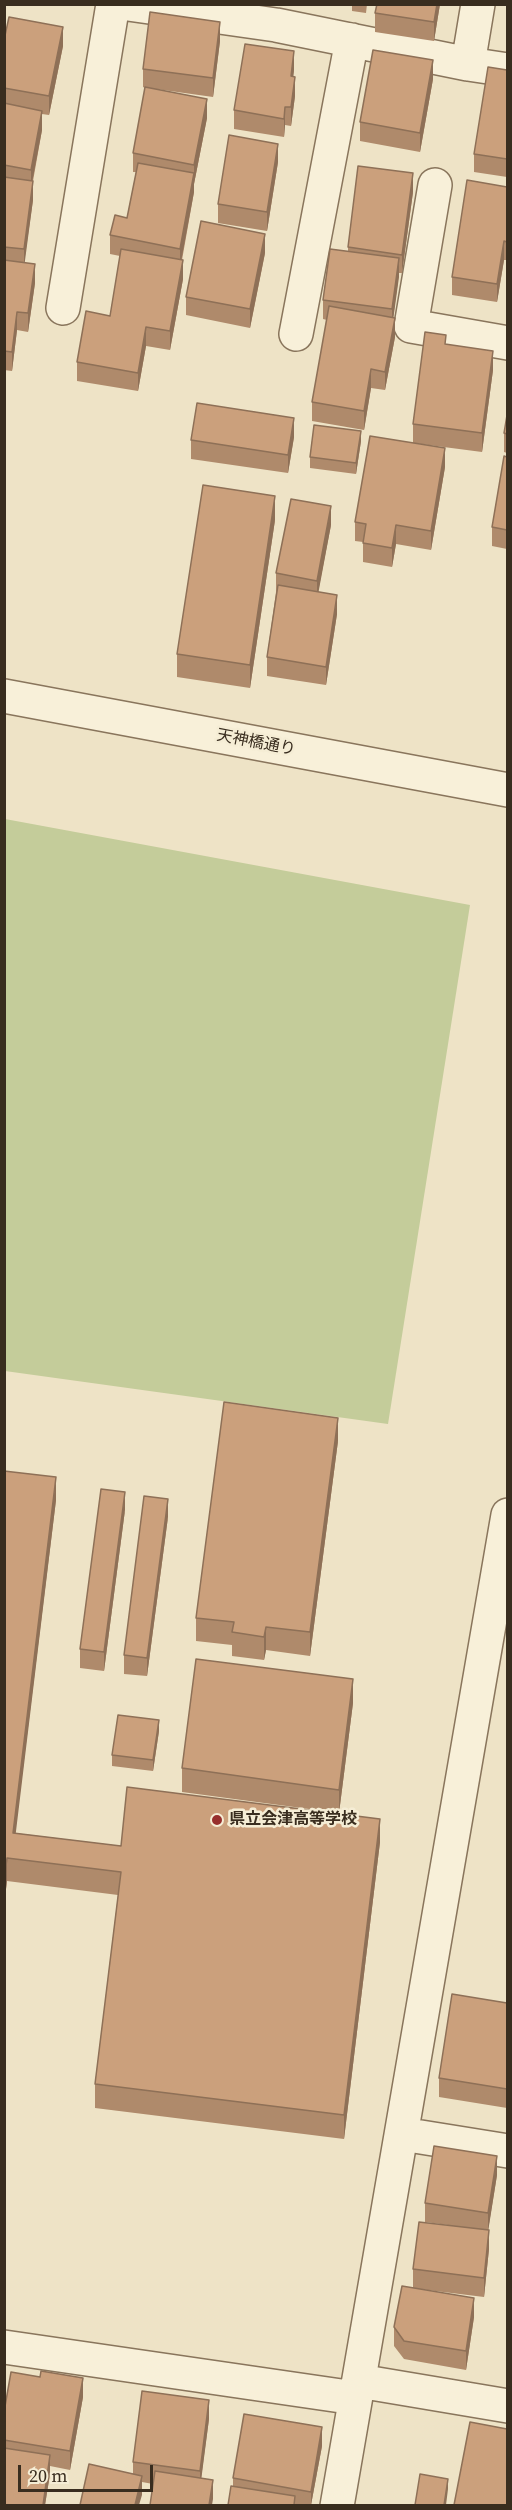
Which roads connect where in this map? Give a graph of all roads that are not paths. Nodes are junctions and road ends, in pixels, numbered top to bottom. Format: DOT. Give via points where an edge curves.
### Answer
graph roads {
  1 [pos="113,4"];
  2 [pos="128,4"];
  3 [pos="478,4"];
  4 [pos="243,12"];
  5 [pos="352,40"];
  6 [pos="468,64"];
  7 [pos="507,70"];
  8 [pos="435,185"];
  9 [pos="63,308"];
  10 [pos="297,334"];
  11 [pos="507,343"];
  12 [pos="4,696"];
  13 [pos="507,790"];
  14 [pos="507,1515"];
  15 [pos="499,1617"];
  16 [pos="402,2134"];
  17 [pos="507,2151"];
  18 [pos="4,2347"];
  19 [pos="357,2389"];
  20 [pos="507,2406"];
  21 [pos="337,2505"];
  1 -- 9 [label="street"];
  2 -- 4 [label="street"];
  3 -- 6 [label="street"];
  4 -- 5 [label="street"];
  5 -- 6 [label="street"];
  5 -- 10 [label="street"];
  6 -- 7 [label="street"];
  8 -- 11 [label="street" via="411,326"];
  12 -- 13 [label="street, 天神橋通り"];
  14 -- 15 [label="street"];
  15 -- 16 [label="street"];
  16 -- 17 [label="street"];
  16 -- 19 [label="street"];
  18 -- 19 [label="street"];
  19 -- 20 [label="street"];
  19 -- 21 [label="street"];
}
